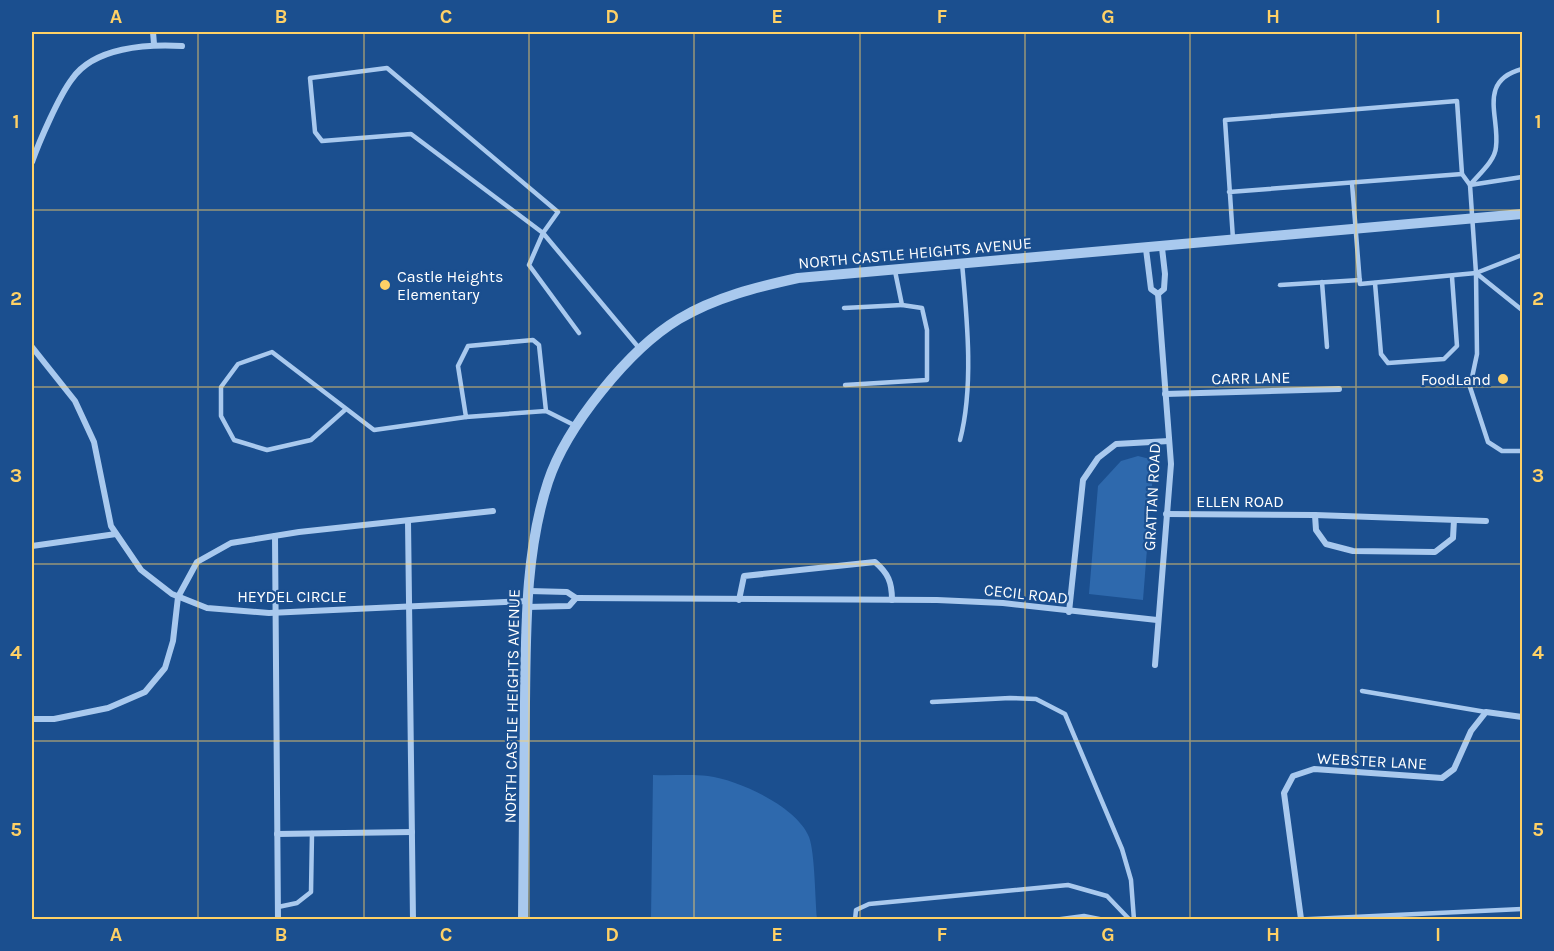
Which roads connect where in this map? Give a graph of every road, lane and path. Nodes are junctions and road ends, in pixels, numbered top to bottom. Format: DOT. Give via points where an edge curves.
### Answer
graph roads {
  1 [pos="153,32"];
  2 [pos="154,44"];
  3 [pos="183,46"];
  4 [pos="1522,69"];
  5 [pos="32,162"];
  6 [pos="1462,174"];
  7 [pos="1522,177"];
  8 [pos="1352,183"];
  9 [pos="1470,185"];
  10 [pos="1229,192"];
  11 [pos="1522,214"];
  12 [pos="1472,218"];
  13 [pos="1356,229"];
  14 [pos="543,233"];
  15 [pos="1233,241"];
  16 [pos="1162,248"];
  17 [pos="1146,249"];
  18 [pos="1522,255"];
  19 [pos="962,263"];
  20 [pos="894,268"];
  21 [pos="1476,273"];
  22 [pos="1452,277"];
  23 [pos="1360,280"];
  24 [pos="1322,282"];
  25 [pos="1375,283"];
  26 [pos="1280,285"];
  27 [pos="1158,294"];
  28 [pos="902,305"];
  29 [pos="844,308"];
  30 [pos="1522,310"];
  31 [pos="579,333"];
  32 [pos="32,347"];
  33 [pos="1327,347"];
  34 [pos="641,351"];
  35 [pos="845,385"];
  36 [pos="1339,389"];
  37 [pos="1165,394"];
  38 [pos="346,409"];
  39 [pos="546,411"];
  40 [pos="466,417"];
  41 [pos="576,426"];
  42 [pos="960,440"];
  43 [pos="1169,441"];
  44 [pos="1522,451"];
  45 [pos="494,511"];
  46 [pos="1166,514"];
  47 [pos="1314,515"];
  48 [pos="408,520"];
  49 [pos="1454,520"];
  50 [pos="1486,521"];
  51 [pos="116,534"];
  52 [pos="275,536"];
  53 [pos="32,546"];
  54 [pos="178,597"];
  55 [pos="576,598"];
  56 [pos="528,599"];
  57 [pos="739,600"];
  58 [pos="892,600"];
  59 [pos="410,607"];
  60 [pos="1069,612"];
  61 [pos="275,613"];
  62 [pos="1157,620"];
  63 [pos="1155,665"];
  64 [pos="1362,691"];
  65 [pos="932,702"];
  66 [pos="1486,712"];
  67 [pos="1522,717"];
  68 [pos="32,719"];
  69 [pos="412,832"];
  70 [pos="312,833"];
  71 [pos="277,834"];
  72 [pos="278,907"];
  73 [pos="1522,909"];
  74 [pos="1301,919"];
  75 [pos="278,920"];
  76 [pos="413,920"];
  77 [pos="523,920"];
  78 [pos="855,920"];
  79 [pos="1054,920"];
  80 [pos="1104,920"];
  81 [pos="1132,920"];
  82 [pos="1290,920"];
  1 -- 2 [label="street"];
  2 -- 3 [label="street"];
  2 -- 5 [label="street" via="99,57 72,78"];
  4 -- 9 [label="lane" via="1506,77 1496,89 1492,103 1496,148"];
  6 -- 8 [label="lane"];
  6 -- 9 [label="lane"];
  6 -- 10 [label="lane" via="1457,101 1224,120"];
  7 -- 9 [label="lane"];
  8 -- 10 [label="lane"];
  8 -- 13 [label="lane"];
  9 -- 12 [label="lane"];
  10 -- 15 [label="lane"];
  11 -- 12 [label="street, NORTH CASTLE HEIGHTS AVENUE"];
  12 -- 13 [label="street, NORTH CASTLE HEIGHTS AVENUE"];
  12 -- 21 [label="lane"];
  13 -- 15 [label="street, NORTH CASTLE HEIGHTS AVENUE"];
  13 -- 23 [label="lane"];
  14 -- 14 [label="lane" via="558,212 387,68 310,78 315,132 322,141 411,134"];
  14 -- 31 [label="lane" via="529,265"];
  14 -- 34 [label="lane"];
  15 -- 16 [label="street, NORTH CASTLE HEIGHTS AVENUE"];
  16 -- 17 [label="street, NORTH CASTLE HEIGHTS AVENUE"];
  16 -- 27 [label="street" via="1164,289"];
  17 -- 19 [label="street, NORTH CASTLE HEIGHTS AVENUE"];
  17 -- 27 [label="street" via="1151,289"];
  18 -- 21 [label="lane"];
  19 -- 20 [label="street, NORTH CASTLE HEIGHTS AVENUE"];
  19 -- 42 [label="lane" via="966,416"];
  20 -- 28 [label="lane"];
  20 -- 34 [label="street, NORTH CASTLE HEIGHTS AVENUE" via="798,278 737,292 680,318"];
  21 -- 22 [label="lane"];
  21 -- 30 [label="lane"];
  21 -- 44 [label="lane" via="1477,354 1470,387 1488,442 1502,451"];
  22 -- 25 [label="lane"];
  22 -- 25 [label="lane" via="1457,346 1444,358 1388,363 1381,354"];
  23 -- 24 [label="lane"];
  23 -- 25 [label="lane" via="1360,284"];
  24 -- 26 [label="lane"];
  24 -- 33 [label="lane"];
  27 -- 37 [label="street, GRATTAN ROAD"];
  28 -- 29 [label="lane"];
  28 -- 35 [label="lane" via="922,308 927,330 927,380"];
  32 -- 51 [label="street, HEYDEL CIRCLE" via="75,401 94,442 111,526"];
  34 -- 41 [label="street, NORTH CASTLE HEIGHTS AVENUE"];
  36 -- 37 [label="street, CARR LANE"];
  37 -- 43 [label="street, GRATTAN ROAD"];
  38 -- 38 [label="lane" via="311,440 267,450 234,440 220,416 221,387 238,364 272,352"];
  38 -- 40 [label="lane" via="374,430"];
  39 -- 40 [label="lane"];
  39 -- 40 [label="lane" via="539,345 533,340 468,346 458,366"];
  39 -- 41 [label="lane"];
  41 -- 56 [label="street, NORTH CASTLE HEIGHTS AVENUE" via="556,460 540,507"];
  43 -- 46 [label="street, GRATTAN ROAD"];
  43 -- 60 [label="street" via="1116,444 1098,458 1083,480"];
  45 -- 48 [label="street"];
  46 -- 47 [label="street, ELLEN ROAD"];
  46 -- 62 [label="street, GRATTAN ROAD"];
  47 -- 49 [label="street, ELLEN ROAD"];
  47 -- 49 [label="street" via="1316,530 1326,544 1353,551 1435,552 1453,538"];
  48 -- 52 [label="street"];
  48 -- 59 [label="street"];
  49 -- 50 [label="street, ELLEN ROAD"];
  51 -- 53 [label="street"];
  51 -- 54 [label="street, HEYDEL CIRCLE" via="141,570"];
  52 -- 54 [label="street" via="231,543 197,562"];
  52 -- 61 [label="street"];
  54 -- 61 [label="street, HEYDEL CIRCLE" via="207,608"];
  54 -- 68 [label="street" via="165,668 145,692 108,708 54,719"];
  55 -- 56 [label="street" via="567,592"];
  55 -- 56 [label="street" via="569,606"];
  55 -- 57 [label="street, CECIL ROAD"];
  56 -- 59 [label="street, HEYDEL CIRCLE"];
  56 -- 77 [label="street, NORTH CASTLE HEIGHTS AVENUE"];
  57 -- 58 [label="street, CECIL ROAD"];
  57 -- 58 [label="street" via="744,576 875,562 886,571"];
  58 -- 60 [label="street, CECIL ROAD" via="1003,603"];
  59 -- 61 [label="street, HEYDEL CIRCLE"];
  59 -- 69 [label="street"];
  60 -- 62 [label="street, CECIL ROAD"];
  61 -- 71 [label="street"];
  62 -- 63 [label="street, GRATTAN ROAD"];
  64 -- 66 [label="lane"];
  65 -- 81 [label="lane" via="1036,699 1065,714 1122,849 1131,879"];
  66 -- 67 [label="street"];
  66 -- 74 [label="street, WEBSTER LANE" via="1454,769 1442,778 1314,769 1293,776 1284,793"];
  69 -- 70 [label="street"];
  69 -- 76 [label="street"];
  70 -- 71 [label="street"];
  70 -- 72 [label="lane" via="311,892 297,903"];
  71 -- 72 [label="street"];
  72 -- 75 [label="street"];
  73 -- 74 [label="lane"];
  74 -- 82 [label="lane"];
  78 -- 81 [label="lane" via="856,910 869,904 1068,885 1107,896"];
  79 -- 80 [label="lane" via="1084,916"];
}
